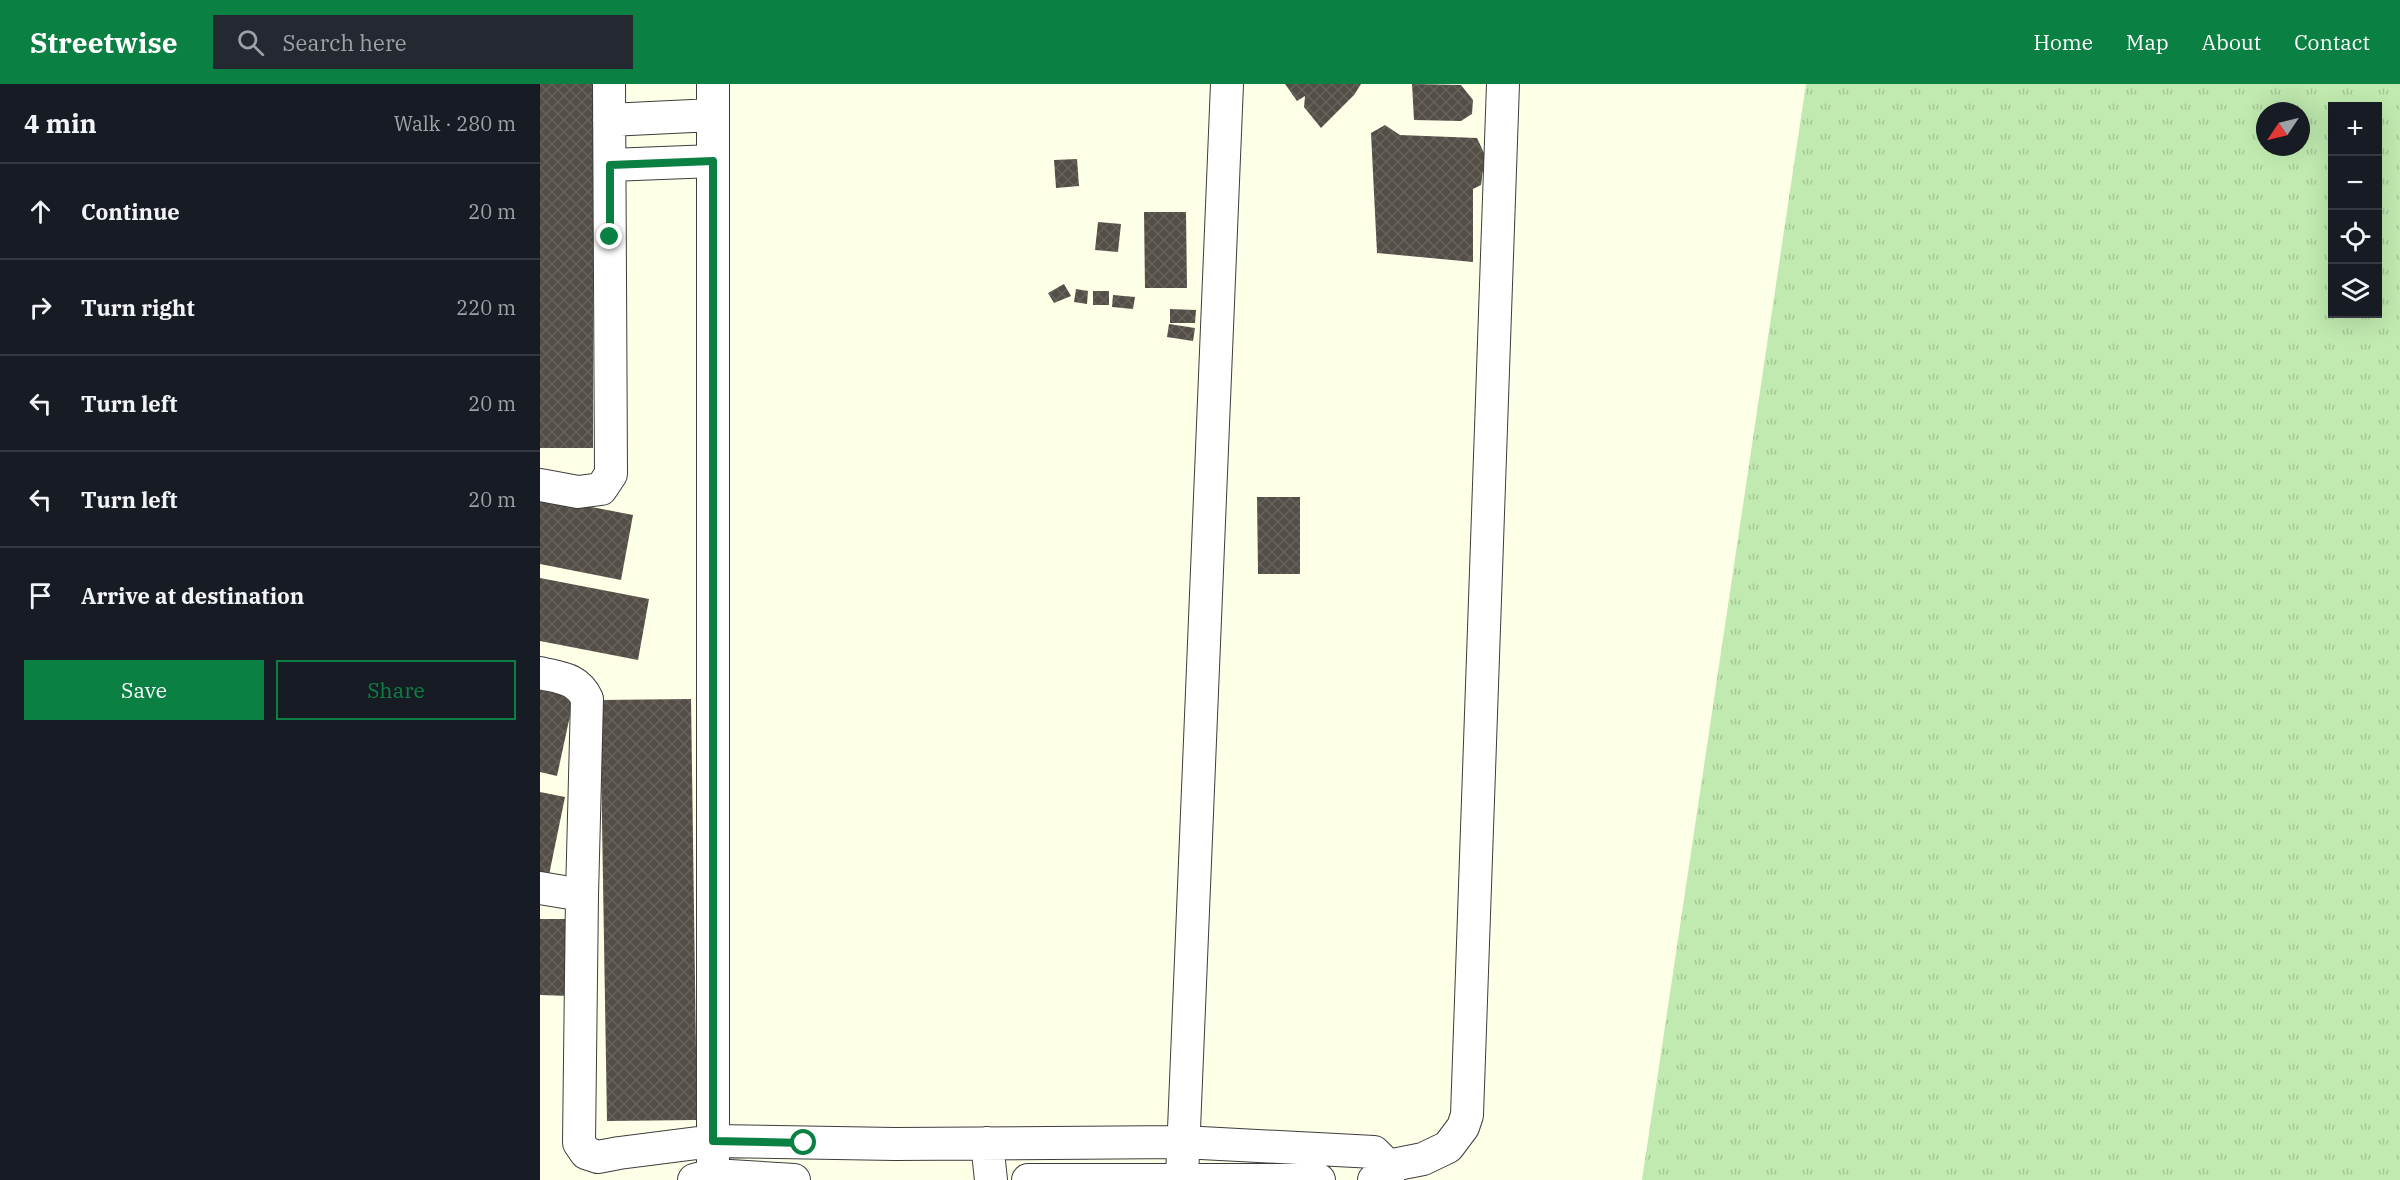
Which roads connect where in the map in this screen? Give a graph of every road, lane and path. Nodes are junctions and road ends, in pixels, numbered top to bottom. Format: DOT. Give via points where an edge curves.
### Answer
graph roads {
  1 [pos="609,84"];
  2 [pos="713,84"];
  3 [pos="1227,84"];
  4 [pos="1503,84"];
  5 [pos="713,116"];
  6 [pos="609,120"];
  7 [pos="713,161"];
  8 [pos="610,165"];
  9 [pos="540,485"];
  10 [pos="540,674"];
  11 [pos="540,888"];
  12 [pos="582,895"];
  13 [pos="713,1141"];
  14 [pos="1182,1142"];
  15 [pos="987,1143"];
  16 [pos="622,1166"];
  17 [pos="1383,1176"];
  18 [pos="707,1178"];
  19 [pos="1182,1178"];
  20 [pos="794,1180"];
  21 [pos="991,1180"];
  22 [pos="1028,1180"];
  23 [pos="1319,1180"];
  1 -- 6 [label="street"];
  2 -- 5 [label="street"];
  3 -- 14 [label="street"];
  4 -- 17 [label="street" via="1467,1114 1463,1127 1448,1147"];
  5 -- 6 [label="street"];
  5 -- 7 [label="street"];
  6 -- 8 [label="street"];
  7 -- 8 [label="street"];
  7 -- 13 [label="street"];
  8 -- 9 [label="street" via="611,474 601,489 578,492"];
  10 -- 12 [label="street" via="570,679 587,699"];
  11 -- 12 [label="street"];
  12 -- 16 [label="street" via="579,1143 586,1153"];
  13 -- 15 [label="street"];
  13 -- 16 [label="street"];
  13 -- 18 [label="street"];
  14 -- 15 [label="street"];
  14 -- 17 [label="street" via="1374,1152"];
  14 -- 19 [label="street"];
  15 -- 21 [label="street"];
  18 -- 20 [label="street"];
  19 -- 22 [label="street"];
  19 -- 23 [label="street"];
}
